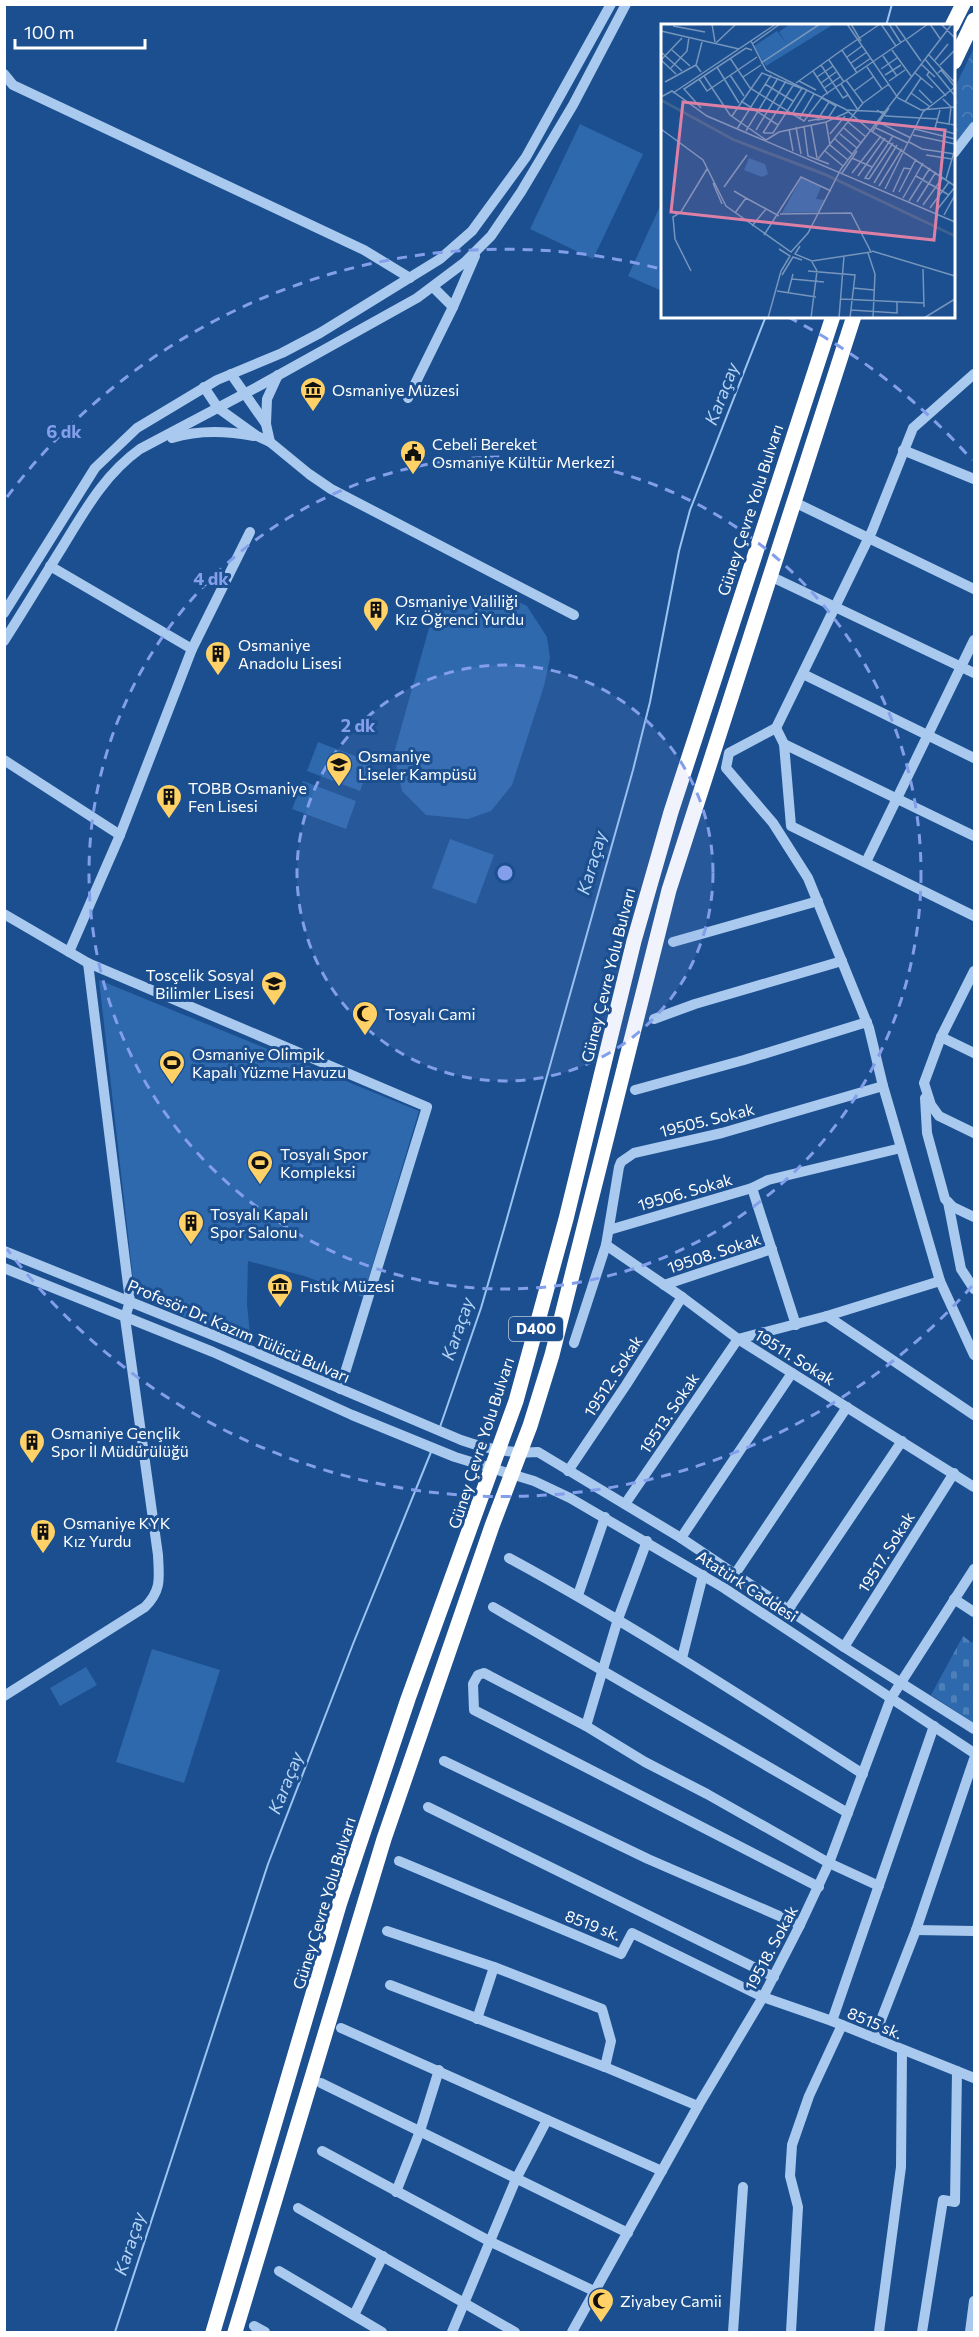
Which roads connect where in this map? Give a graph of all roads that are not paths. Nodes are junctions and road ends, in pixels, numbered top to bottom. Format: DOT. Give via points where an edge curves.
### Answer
graph roads {
  1 [pos="611,4"];
  2 [pos="626,4"];
  3 [pos="963,4"];
  4 [pos="975,20"];
  5 [pos="953,24"];
  6 [pos="955,60"];
  7 [pos="4,74"];
  8 [pos="972,134"];
  9 [pos="955,152"];
  10 [pos="477,251"];
  11 [pos="410,278"];
  12 [pos="433,287"];
  13 [pos="453,307"];
  14 [pos="832,318"];
  15 [pos="853,318"];
  16 [pos="231,374"];
  17 [pos="975,374"];
  18 [pos="278,375"];
  19 [pos="204,387"];
  20 [pos="244,394"];
  21 [pos="408,398"];
  22 [pos="218,408"];
  23 [pos="266,423"];
  24 [pos="257,436"];
  25 [pos="270,442"];
  26 [pos="140,449"];
  27 [pos="903,450"];
  28 [pos="975,479"];
  29 [pos="794,502"];
  30 [pos="249,532"];
  31 [pos="868,539"];
  32 [pos="50,566"];
  33 [pos="770,576"];
  34 [pos="975,589"];
  35 [pos="836,607"];
  36 [pos="4,613"];
  37 [pos="574,615"];
  38 [pos="975,640"];
  39 [pos="4,641"];
  40 [pos="192,648"];
  41 [pos="961,666"];
  42 [pos="975,673"];
  43 [pos="803,674"];
  44 [pos="776,728"];
  45 [pos="928,736"];
  46 [pos="784,744"];
  47 [pos="975,758"];
  48 [pos="4,760"];
  49 [pos="896,800"];
  50 [pos="120,835"];
  51 [pos="975,836"];
  52 [pos="866,862"];
  53 [pos="818,901"];
  54 [pos="4,914"];
  55 [pos="975,916"];
  56 [pos="673,942"];
  57 [pos="69,952"];
  58 [pos="842,961"];
  59 [pos="88,963"];
  60 [pos="974,971"];
  61 [pos="654,1019"];
  62 [pos="867,1022"];
  63 [pos="941,1037"];
  64 [pos="975,1053"];
  65 [pos="924,1083"];
  66 [pos="883,1086"];
  67 [pos="635,1090"];
  68 [pos="975,1133"];
  69 [pos="901,1148"];
  70 [pos="752,1188"];
  71 [pos="948,1202"];
  72 [pos="975,1217"];
  73 [pos="609,1230"];
  74 [pos="606,1245"];
  75 [pos="772,1249"];
  76 [pos="4,1251"];
  77 [pos="4,1268"];
  78 [pos="940,1281"];
  79 [pos="664,1285"];
  80 [pos="975,1289"];
  81 [pos="682,1297"];
  82 [pos="130,1301"];
  83 [pos="827,1316"];
  84 [pos="125,1318"];
  85 [pos="795,1325"];
  86 [pos="738,1339"];
  87 [pos="574,1343"];
  88 [pos="975,1355"];
  89 [pos="792,1373"];
  90 [pos="340,1389"];
  91 [pos="847,1407"];
  92 [pos="975,1415"];
  93 [pos="902,1441"];
  94 [pos="499,1450"];
  95 [pos="520,1453"];
  96 [pos="491,1470"];
  97 [pos="568,1471"];
  98 [pos="954,1473"];
  99 [pos="513,1474"];
  100 [pos="975,1487"];
  101 [pos="625,1504"];
  102 [pos="605,1517"];
  103 [pos="681,1538"];
  104 [pos="647,1541"];
  105 [pos="509,1558"];
  106 [pos="975,1569"];
  107 [pos="735,1574"];
  108 [pos="703,1575"];
  109 [pos="578,1595"];
  110 [pos="954,1599"];
  111 [pos="493,1607"];
  112 [pos="788,1610"];
  113 [pos="975,1612"];
  114 [pos="618,1619"];
  115 [pos="844,1647"];
  116 [pos="682,1658"];
  117 [pos="603,1670"];
  118 [pos="900,1682"];
  119 [pos="4,1696"];
  120 [pos="891,1698"];
  121 [pos="586,1726"];
  122 [pos="934,1726"];
  123 [pos="975,1729"];
  124 [pos="975,1753"];
  125 [pos="975,1759"];
  126 [pos="444,1761"];
  127 [pos="863,1774"];
  128 [pos="428,1806"];
  129 [pos="848,1813"];
  130 [pos="399,1861"];
  131 [pos="829,1863"];
  132 [pos="879,1886"];
  133 [pos="819,1887"];
  134 [pos="800,1925"];
  135 [pos="916,1930"];
  136 [pos="387,1931"];
  137 [pos="975,1931"];
  138 [pos="494,1967"];
  139 [pos="774,1977"];
  140 [pos="390,1985"];
  141 [pos="762,1998"];
  142 [pos="477,2019"];
  143 [pos="837,2023"];
  144 [pos="340,2028"];
  145 [pos="874,2038"];
  146 [pos="902,2051"];
  147 [pos="605,2067"];
  148 [pos="439,2070"];
  149 [pos="957,2071"];
  150 [pos="975,2078"];
  151 [pos="321,2083"];
  152 [pos="698,2106"];
  153 [pos="547,2120"];
  154 [pos="420,2131"];
  155 [pos="322,2151"];
  156 [pos="662,2170"];
  157 [pos="516,2179"];
  158 [pos="743,2187"];
  159 [pos="396,2192"];
  160 [pos="298,2208"];
  161 [pos="628,2233"];
  162 [pos="491,2242"];
  163 [pos="383,2256"];
  164 [pos="279,2271"];
  165 [pos="596,2292"];
  166 [pos="975,2301"];
  167 [pos="465,2304"];
  168 [pos="354,2315"];
  169 [pos="254,2326"];
  170 [pos="213,2332"];
  171 [pos="236,2332"];
  172 [pos="265,2332"];
  173 [pos="382,2332"];
  174 [pos="452,2332"];
  175 [pos="515,2332"];
  176 [pos="572,2332"];
  177 [pos="733,2332"];
  178 [pos="791,2332"];
  179 [pos="879,2332"];
  180 [pos="922,2332"];
  181 [pos="970,2332"];
  1 -- 11 [label="street" via="526,158 498,197 457,246"];
  2 -- 10 [label="street" via="540,162"];
  3 -- 5 [label="highway"];
  4 -- 6 [label="highway"];
  7 -- 11 [label="street" via="13,85 364,250"];
  8 -- 9 [label="street"];
  10 -- 12 [label="street"];
  10 -- 13 [label="street"];
  11 -- 16 [label="street" via="298,344"];
  12 -- 13 [label="street"];
  12 -- 18 [label="street"];
  13 -- 21 [label="street"];
  14 -- 94 [label="highway, Güney Çevre Yolu Bulvarı / D400" via="671,812 634,941 566,1219"];
  15 -- 29 [label="highway, D400"];
  16 -- 19 [label="street"];
  16 -- 20 [label="street"];
  17 -- 27 [label="street" via="913,428"];
  18 -- 20 [label="street"];
  18 -- 23 [label="street" via="267,399"];
  19 -- 22 [label="street"];
  19 -- 36 [label="street" via="137,428 94,468"];
  20 -- 22 [label="street"];
  20 -- 23 [label="street"];
  22 -- 24 [label="street"];
  22 -- 26 [label="street"];
  23 -- 25 [label="street"];
  24 -- 25 [label="street"];
  24 -- 26 [label="street" via="229,432 182,435"];
  25 -- 37 [label="street" via="331,489"];
  26 -- 32 [label="street" via="106,478"];
  27 -- 28 [label="street"];
  27 -- 31 [label="street"];
  29 -- 31 [label="street"];
  29 -- 33 [label="highway, D400"];
  30 -- 40 [label="street"];
  31 -- 34 [label="street"];
  31 -- 35 [label="street"];
  32 -- 39 [label="street"];
  32 -- 40 [label="street"];
  33 -- 35 [label="street"];
  33 -- 95 [label="highway, D400" via="669,890 552,1355"];
  35 -- 41 [label="street"];
  35 -- 43 [label="street"];
  38 -- 41 [label="street"];
  40 -- 50 [label="street"];
  41 -- 42 [label="street"];
  41 -- 45 [label="street"];
  43 -- 44 [label="street"];
  43 -- 45 [label="street"];
  44 -- 46 [label="street"];
  44 -- 53 [label="street" via="729,753 726,768 773,823"];
  45 -- 47 [label="street"];
  45 -- 49 [label="street"];
  46 -- 49 [label="street"];
  46 -- 52 [label="street" via="791,826"];
  48 -- 50 [label="street"];
  49 -- 51 [label="street"];
  49 -- 52 [label="street"];
  50 -- 57 [label="street"];
  52 -- 55 [label="street"];
  53 -- 56 [label="street"];
  53 -- 58 [label="street"];
  54 -- 57 [label="street"];
  57 -- 59 [label="street"];
  58 -- 61 [label="street"];
  58 -- 62 [label="street"];
  59 -- 82 [label="street"];
  59 -- 90 [label="street" via="427,1107"];
  60 -- 63 [label="street"];
  62 -- 66 [label="street"];
  62 -- 67 [label="street"];
  63 -- 64 [label="street"];
  63 -- 65 [label="street"];
  65 -- 68 [label="street" via="939,1116"];
  65 -- 71 [label="street" via="927,1133"];
  66 -- 69 [label="street"];
  66 -- 73 [label="street, 19505. Sokak" via="744,1127 633,1153 619,1167"];
  69 -- 70 [label="street, 19506. Sokak" via="768,1180"];
  69 -- 78 [label="street"];
  70 -- 73 [label="street, 19506. Sokak"];
  70 -- 75 [label="street"];
  71 -- 72 [label="street"];
  71 -- 80 [label="street" via="961,1269"];
  73 -- 74 [label="street, 19505. Sokak"];
  74 -- 79 [label="street, 19511. Sokak"];
  74 -- 87 [label="street, 19505. Sokak"];
  75 -- 79 [label="street, 19508. Sokak"];
  75 -- 85 [label="street"];
  76 -- 82 [label="street, Profesör Dr. Kazım Tülücü Bulvarı"];
  77 -- 84 [label="street, Profesör Dr. Kazım Tülücü Bulvarı"];
  78 -- 83 [label="street"];
  78 -- 88 [label="street"];
  79 -- 81 [label="street, 19511. Sokak"];
  81 -- 86 [label="street, 19511. Sokak"];
  81 -- 97 [label="street, 19512. Sokak"];
  82 -- 84 [label="street"];
  82 -- 90 [label="street, Profesör Dr. Kazım Tülücü Bulvarı"];
  83 -- 85 [label="street"];
  83 -- 92 [label="street"];
  84 -- 96 [label="street, Profesör Dr. Kazım Tülücü Bulvarı"];
  84 -- 119 [label="street" via="159,1582 154,1597 131,1617"];
  85 -- 86 [label="street"];
  86 -- 89 [label="street, 19511. Sokak"];
  86 -- 101 [label="street, 19513. Sokak"];
  89 -- 91 [label="street, 19511. Sokak"];
  89 -- 103 [label="street"];
  90 -- 94 [label="street, Profesör Dr. Kazım Tülücü Bulvarı" via="461,1440"];
  91 -- 93 [label="street, 19511. Sokak"];
  91 -- 107 [label="street"];
  93 -- 98 [label="street, 19511. Sokak"];
  93 -- 112 [label="street"];
  94 -- 95 [label="street, Atatürk Caddesi"];
  94 -- 96 [label="highway, Güney Çevre Yolu Bulvarı / D400"];
  95 -- 97 [label="street, Atatürk Caddesi" via="538,1452"];
  95 -- 99 [label="highway, D400"];
  96 -- 99 [label="street, Atatürk Caddesi"];
  96 -- 170 [label="highway, Güney Çevre Yolu Bulvarı / D400" via="340,1902"];
  97 -- 101 [label="street, Atatürk Caddesi"];
  98 -- 100 [label="street, 19511. Sokak"];
  98 -- 115 [label="street, 19517. Sokak"];
  99 -- 102 [label="street, Atatürk Caddesi"];
  99 -- 171 [label="highway, D400" via="384,1839"];
  101 -- 103 [label="street, Atatürk Caddesi"];
  102 -- 104 [label="street, Atatürk Caddesi"];
  102 -- 109 [label="street"];
  103 -- 107 [label="street, Atatürk Caddesi"];
  104 -- 108 [label="street, Atatürk Caddesi"];
  104 -- 114 [label="street"];
  105 -- 109 [label="street"];
  106 -- 110 [label="street, 19518. Sokak"];
  107 -- 112 [label="street, Atatürk Caddesi"];
  108 -- 116 [label="street"];
  108 -- 120 [label="street, Atatürk Caddesi"];
  109 -- 114 [label="street"];
  110 -- 113 [label="street"];
  110 -- 118 [label="street, 19518. Sokak"];
  111 -- 117 [label="street"];
  112 -- 115 [label="street, Atatürk Caddesi"];
  114 -- 116 [label="street"];
  114 -- 117 [label="street"];
  115 -- 118 [label="street, Atatürk Caddesi"];
  116 -- 127 [label="street"];
  117 -- 121 [label="street"];
  117 -- 129 [label="street"];
  118 -- 120 [label="street, 19518. Sokak"];
  118 -- 123 [label="street, Atatürk Caddesi"];
  120 -- 122 [label="street, Atatürk Caddesi"];
  120 -- 127 [label="street, 19518. Sokak"];
  121 -- 131 [label="street"];
  121 -- 133 [label="street" via="484,1673 473,1684 474,1710"];
  122 -- 124 [label="street, Atatürk Caddesi"];
  122 -- 132 [label="street"];
  125 -- 135 [label="street"];
  126 -- 134 [label="street" via="648,1859"];
  127 -- 129 [label="street, 19518. Sokak"];
  128 -- 139 [label="street"];
  129 -- 131 [label="street, 19518. Sokak"];
  130 -- 141 [label="street, 8519 sk." via="621,1954 632,1933"];
  131 -- 132 [label="street"];
  131 -- 133 [label="street, 19518. Sokak"];
  132 -- 143 [label="street"];
  133 -- 134 [label="street, 19518. Sokak"];
  134 -- 139 [label="street, 19518. Sokak"];
  135 -- 137 [label="street"];
  135 -- 145 [label="street"];
  136 -- 138 [label="street"];
  138 -- 142 [label="street"];
  138 -- 147 [label="street" via="602,2009 610,2041"];
  139 -- 141 [label="street, 19518. Sokak"];
  140 -- 142 [label="street"];
  141 -- 143 [label="street, 8515 sk."];
  141 -- 152 [label="street, 19518. Sokak"];
  142 -- 147 [label="street"];
  143 -- 145 [label="street, 8515 sk."];
  143 -- 178 [label="street" via="792,2145 790,2176 798,2207"];
  144 -- 148 [label="street"];
  145 -- 146 [label="street, 8515 sk."];
  146 -- 149 [label="street, 8515 sk."];
  146 -- 179 [label="street" via="901,2167"];
  147 -- 152 [label="street"];
  148 -- 153 [label="street"];
  148 -- 154 [label="street"];
  149 -- 150 [label="street, 8515 sk."];
  149 -- 180 [label="street" via="955,2202 943,2200"];
  151 -- 154 [label="street"];
  152 -- 156 [label="street, 19518. Sokak"];
  153 -- 156 [label="street"];
  153 -- 157 [label="street"];
  154 -- 157 [label="street"];
  154 -- 159 [label="street"];
  155 -- 159 [label="street"];
  156 -- 161 [label="street, 19518. Sokak"];
  157 -- 161 [label="street"];
  157 -- 162 [label="street"];
  158 -- 177 [label="street"];
  159 -- 162 [label="street"];
  160 -- 163 [label="street"];
  161 -- 165 [label="street, 19518. Sokak"];
  162 -- 165 [label="street"];
  162 -- 167 [label="street"];
  163 -- 167 [label="street"];
  163 -- 168 [label="street"];
  164 -- 168 [label="street"];
  165 -- 176 [label="street, 19518. Sokak"];
  166 -- 181 [label="street"];
  167 -- 174 [label="street"];
  167 -- 175 [label="street"];
  168 -- 173 [label="street"];
  169 -- 172 [label="street"];
}
